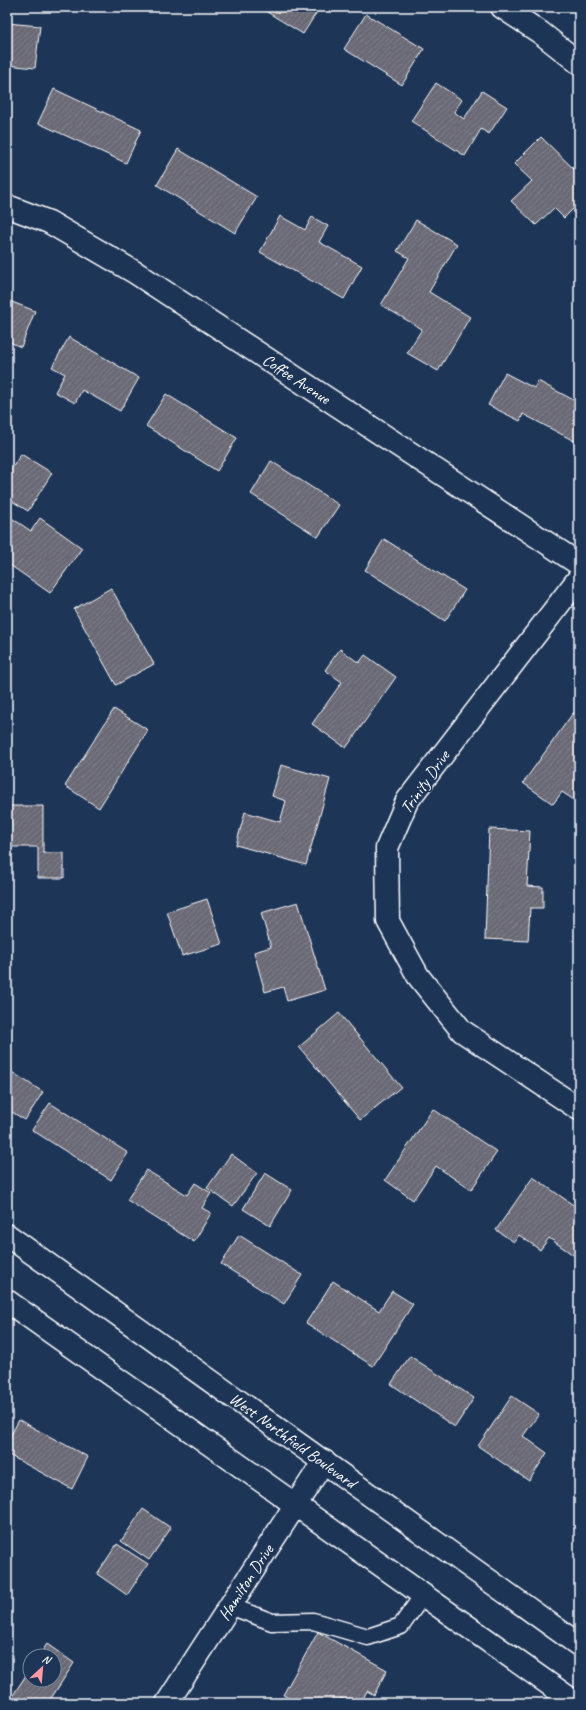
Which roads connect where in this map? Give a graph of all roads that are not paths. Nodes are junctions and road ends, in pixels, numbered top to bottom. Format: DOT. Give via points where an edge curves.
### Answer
graph roads {
  1 [pos="502,7"];
  2 [pos="579,63"];
  3 [pos="7,206"];
  4 [pos="579,564"];
  5 [pos="579,578"];
  6 [pos="579,1109"];
  7 [pos="7,1235"];
  8 [pos="7,1301"];
  9 [pos="324,1461"];
  10 [pos="296,1505"];
  11 [pos="423,1595"];
  12 [pos="230,1606"];
  13 [pos="579,1644"];
  14 [pos="167,1703"];
  15 [pos="576,1703"];
  1 -- 2 [label="street"];
  3 -- 4 [label="street, Coffee Avenue" via="49,222 136,273"];
  5 -- 6 [label="street, Trinity Drive" via="407,801 387,848 388,921 418,976 462,1031"];
  7 -- 9 [label="street, West Northfield Boulevard"];
  8 -- 10 [label="street"];
  9 -- 10 [label="street, Hamilton Drive"];
  9 -- 13 [label="street, West Northfield Boulevard"];
  10 -- 11 [label="street"];
  10 -- 12 [label="street, Hamilton Drive"];
  11 -- 12 [label="lane" via="401,1626 368,1637 313,1621 272,1622"];
  11 -- 15 [label="street"];
  12 -- 14 [label="street, Hamilton Drive"];
}
